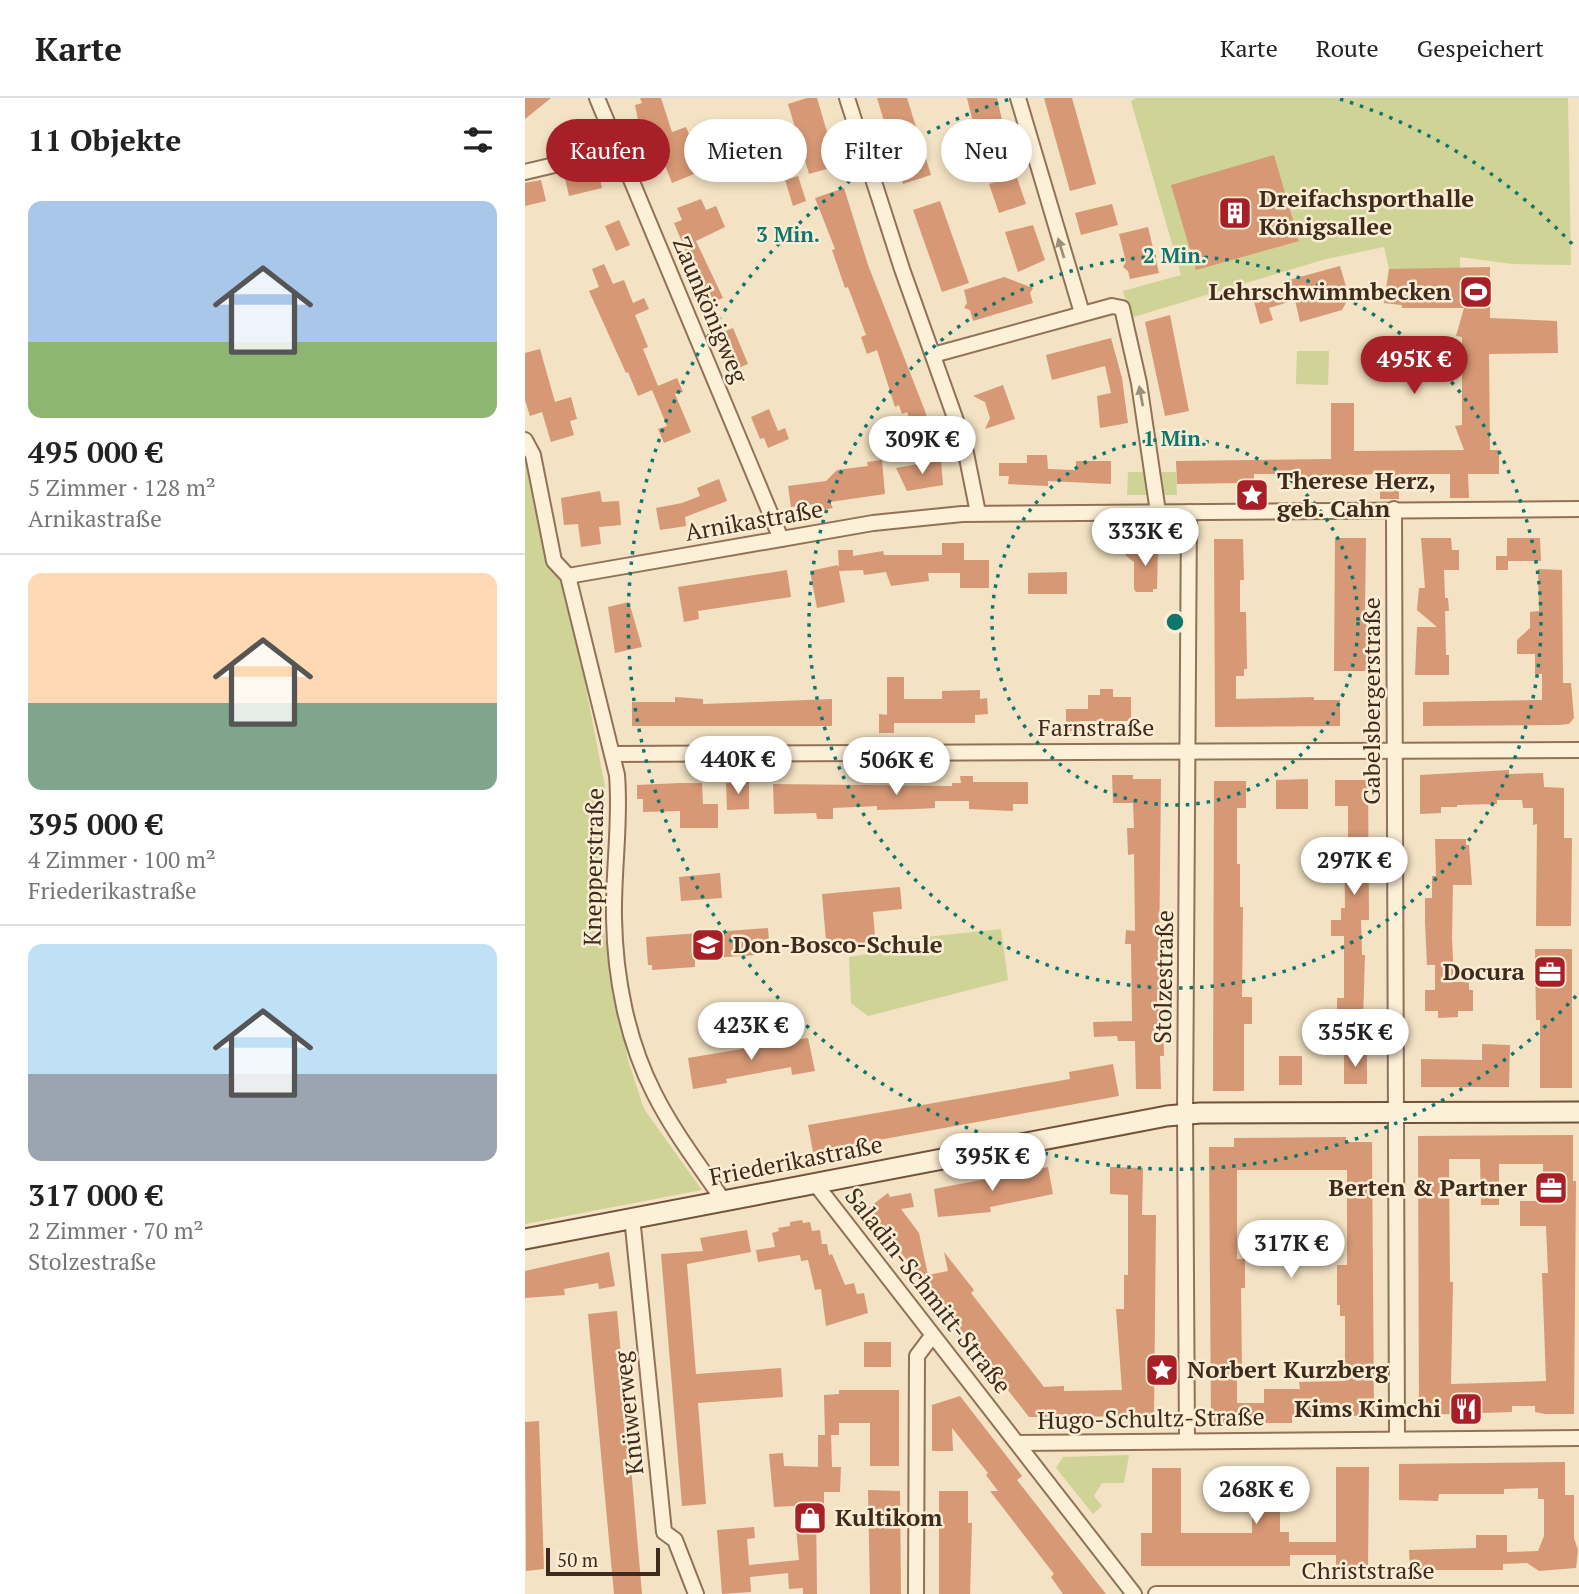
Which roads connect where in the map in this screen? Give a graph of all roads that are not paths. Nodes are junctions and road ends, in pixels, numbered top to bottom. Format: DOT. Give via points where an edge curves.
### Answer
graph roads {
  1 [pos="597,98"];
  2 [pos="847,98"];
  3 [pos="1018,98"];
  4 [pos="606,119"];
  5 [pos="546,167"];
  6 [pos="525,172"];
  7 [pos="632,182"];
  8 [pos="1082,313"];
  9 [pos="933,355"];
  10 [pos="525,440"];
  11 [pos="1394,509"];
  12 [pos="1579,509"];
  13 [pos="1158,512"];
  14 [pos="1189,512"];
  15 [pos="978,513"];
  16 [pos="781,539"];
  17 [pos="568,576"];
  18 [pos="1189,750"];
  19 [pos="1579,750"];
  20 [pos="1396,751"];
  21 [pos="613,754"];
  22 [pos="1397,1112"];
  23 [pos="1579,1112"];
  24 [pos="1185,1115"];
  25 [pos="814,1182"];
  26 [pos="723,1200"];
  27 [pos="632,1217"];
  28 [pos="525,1238"];
  29 [pos="932,1336"];
  30 [pos="1579,1438"];
  31 [pos="1398,1439"];
  32 [pos="1187,1441"];
  33 [pos="1018,1443"];
  34 [pos="696,1594"];
  35 [pos="916,1594"];
  36 [pos="1134,1594"];
  37 [pos="1156,1594"];
  38 [pos="1579,1594"];
  1 -- 4 [label="street, Zaunkönigweg"];
  2 -- 9 [label="street"];
  8 -- 3 [label="street, one-way"];
  5 -- 6 [label="street"];
  7 -- 16 [label="street, Zaunkönigweg"];
  8 -- 9 [label="street"];
  13 -- 8 [label="street, one-way" via="1139,383 1122,308"];
  9 -- 15 [label="street" via="964,443"];
  10 -- 17 [label="street, Knepperstraße" via="533,455 554,561"];
  11 -- 12 [label="street, Arnikastraße"];
  11 -- 14 [label="street, Arnikastraße"];
  11 -- 20 [label="street, Gabelsbergerstraße"];
  13 -- 14 [label="street, Arnikastraße"];
  13 -- 15 [label="street, Arnikastraße"];
  14 -- 18 [label="street, Stolzestraße"];
  15 -- 16 [label="street, Arnikastraße" via="873,523"];
  16 -- 17 [label="street, Arnikastraße"];
  17 -- 21 [label="street, Knepperstraße"];
  18 -- 20 [label="street, Farnstraße"];
  18 -- 21 [label="street, Farnstraße"];
  18 -- 24 [label="street, Stolzestraße"];
  19 -- 20 [label="street, Farnstraße"];
  20 -- 22 [label="street, Gabelsbergerstraße"];
  21 -- 26 [label="street, Knepperstraße" via="619,802 616,962 627,1017 653,1093"];
  22 -- 23 [label="street, Friederikastraße"];
  22 -- 24 [label="street, Friederikastraße"];
  22 -- 31 [label="street, Gabelsbergerstraße"];
  24 -- 25 [label="street, Friederikastraße"];
  24 -- 32 [label="street, Stolzestraße"];
  25 -- 26 [label="street, Friederikastraße"];
  25 -- 29 [label="street, Saladin-Schmitt-Straße"];
  26 -- 27 [label="street, Friederikastraße"];
  27 -- 28 [label="street, Friederikastraße"];
  27 -- 34 [label="street, Knüwerweg" via="664,1532 675,1540"];
  29 -- 33 [label="street, Saladin-Schmitt-Straße"];
  29 -- 35 [label="street" via="916,1356"];
  30 -- 31 [label="street, Hugo-Schultz-Straße"];
  31 -- 32 [label="street, Hugo-Schultz-Straße"];
  32 -- 33 [label="street, Hugo-Schultz-Straße"];
  33 -- 36 [label="street, Saladin-Schmitt-Straße"];
  37 -- 38 [label="street, Christstraße"];
}
